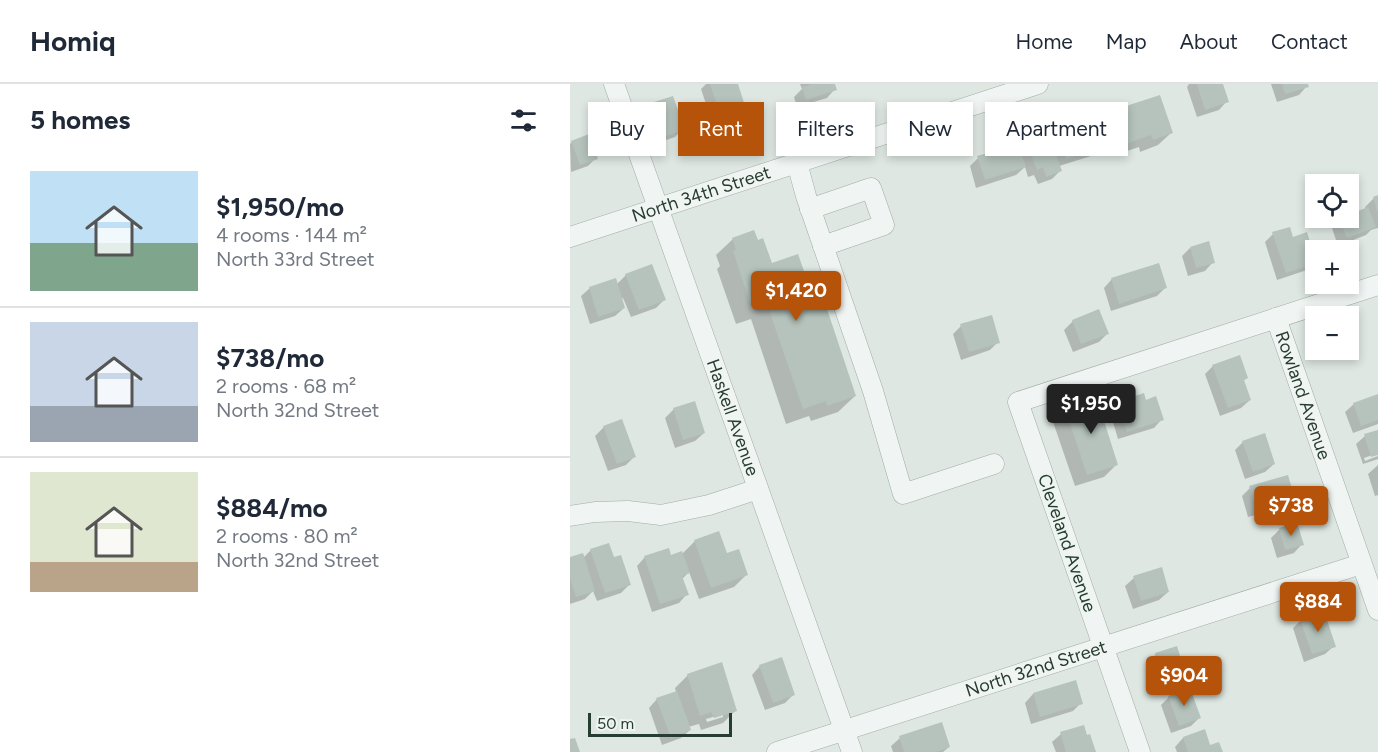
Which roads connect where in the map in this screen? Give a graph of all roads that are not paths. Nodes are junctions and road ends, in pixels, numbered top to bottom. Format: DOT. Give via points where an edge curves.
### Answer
graph roads {
  1 [pos="614,84"];
  2 [pos="1038,84"];
  3 [pos="797,163"];
  4 [pos="659,208"];
  5 [pos="810,209"];
  6 [pos="570,237"];
  7 [pos="823,246"];
  8 [pos="1378,285"];
  9 [pos="1276,318"];
  10 [pos="994,464"];
  11 [pos="758,489"];
  12 [pos="570,516"];
  13 [pos="1361,564"];
  14 [pos="1378,610"];
  15 [pos="1103,646"];
  16 [pos="845,731"];
  17 [pos="777,752"];
  18 [pos="852,752"];
  19 [pos="1140,752"];
  1 -- 4 [label="street, Haskell Avenue"];
  2 -- 3 [label="street, North 34th Street"];
  3 -- 4 [label="street, North 34th Street"];
  3 -- 5 [label="street"];
  4 -- 6 [label="street, North 34th Street"];
  4 -- 11 [label="street, Haskell Avenue"];
  5 -- 7 [label="street"];
  5 -- 7 [label="street" via="871,188 884,225"];
  7 -- 10 [label="street" via="873,391 903,494"];
  8 -- 9 [label="street"];
  9 -- 13 [label="street, Rowland Avenue"];
  9 -- 15 [label="street, Cleveland Avenue" via="1018,402"];
  11 -- 12 [label="street" via="661,515 628,511"];
  11 -- 16 [label="street, Haskell Avenue"];
  13 -- 14 [label="street, Rowland Avenue"];
  13 -- 15 [label="street, North 32nd Street"];
  15 -- 16 [label="street, North 32nd Street"];
  15 -- 19 [label="street, Cleveland Avenue"];
  16 -- 17 [label="street, North 32nd Street"];
  16 -- 18 [label="street, Haskell Avenue"];
}
